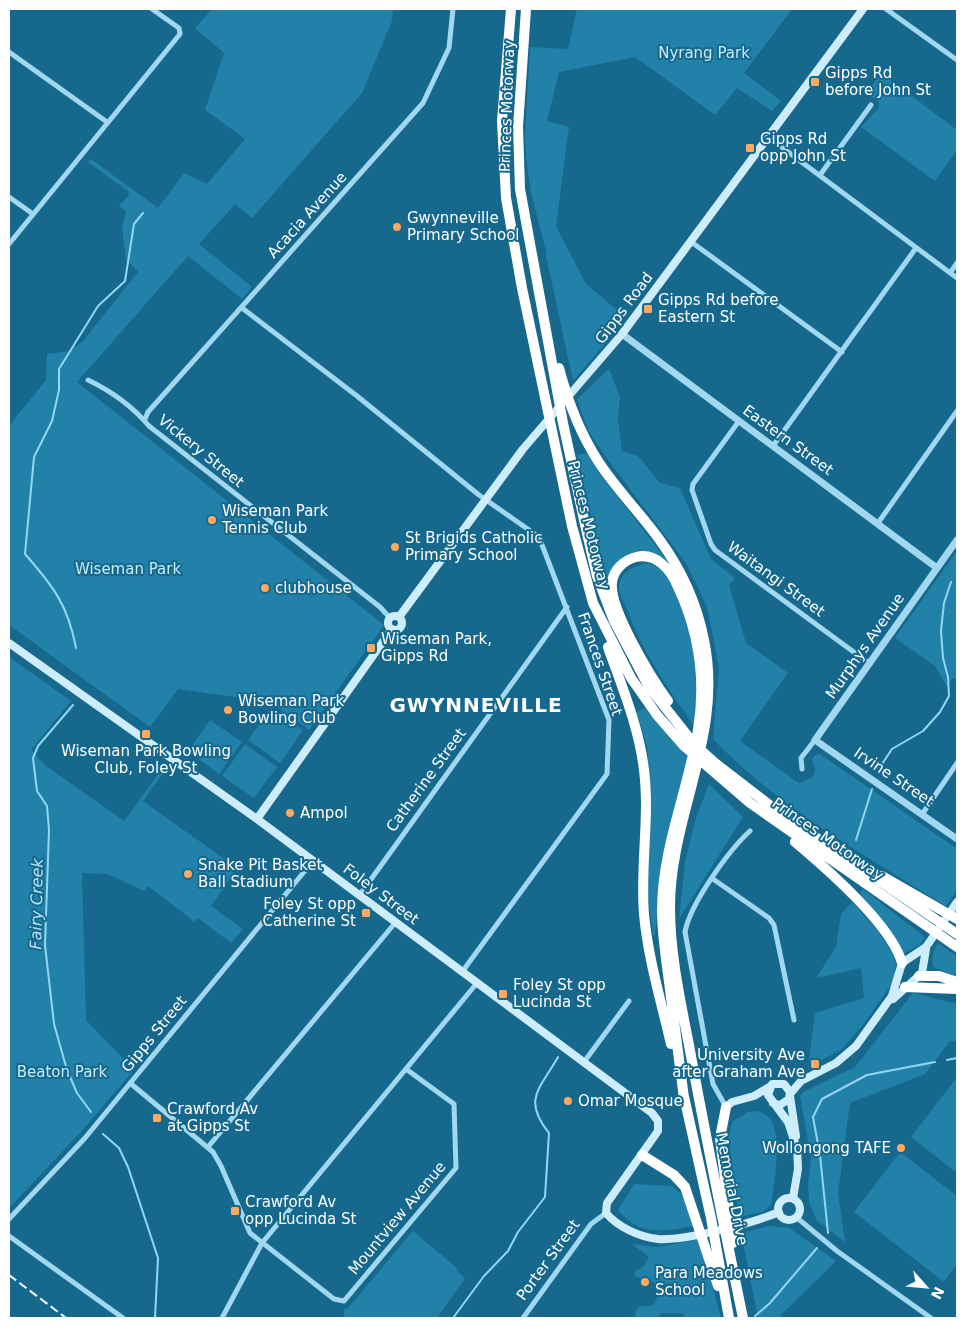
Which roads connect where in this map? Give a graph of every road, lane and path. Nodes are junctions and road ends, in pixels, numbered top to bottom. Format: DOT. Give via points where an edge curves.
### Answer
graph roads {
  1 [pos="152,9"];
  2 [pos="452,9"];
  3 [pos="511,9"];
  4 [pos="526,9"];
  5 [pos="863,9"];
  6 [pos="886,9"];
  7 [pos="9,52"];
  8 [pos="957,60"];
  9 [pos="871,105"];
  10 [pos="107,122"];
  11 [pos="768,137"];
  12 [pos="820,175"];
  13 [pos="9,197"];
  14 [pos="33,214"];
  15 [pos="690,241"];
  16 [pos="9,244"];
  17 [pos="916,248"];
  18 [pos="957,263"];
  19 [pos="950,273"];
  20 [pos="957,278"];
  21 [pos="538,292"];
  22 [pos="242,308"];
  23 [pos="622,334"];
  24 [pos="842,352"];
  25 [pos="88,380"];
  26 [pos="957,411"];
  27 [pos="145,419"];
  28 [pos="739,421"];
  29 [pos="773,446"];
  30 [pos="486,500"];
  31 [pos="878,523"];
  32 [pos="957,540"];
  33 [pos="937,568"];
  34 [pos="593,603"];
  35 [pos="567,607"];
  36 [pos="399,617"];
  37 [pos="390,618"];
  38 [pos="392,629"];
  39 [pos="9,643"];
  40 [pos="870,664"];
  41 [pos="702,732"];
  42 [pos="815,740"];
  43 [pos="695,745"];
  44 [pos="957,763"];
  45 [pos="802,769"];
  46 [pos="689,784"];
  47 [pos="750,803"];
  48 [pos="923,813"];
  49 [pos="256,819"];
  50 [pos="750,831"];
  51 [pos="957,839"];
  52 [pos="313,861"];
  53 [pos="863,868"];
  54 [pos="713,879"];
  55 [pos="359,896"];
  56 [pos="957,902"];
  57 [pos="957,919"];
  58 [pos="395,923"];
  59 [pos="957,934"];
  60 [pos="926,947"];
  61 [pos="957,947"];
  62 [pos="904,962"];
  63 [pos="924,966"];
  64 [pos="462,972"];
  65 [pos="918,977"];
  66 [pos="957,982"];
  67 [pos="477,983"];
  68 [pos="904,987"];
  69 [pos="957,989"];
  70 [pos="629,1001"];
  71 [pos="886,1007"];
  72 [pos="794,1020"];
  73 [pos="584,1062"];
  74 [pos="406,1069"];
  75 [pos="808,1077"];
  76 [pos="130,1083"];
  77 [pos="774,1084"];
  78 [pos="790,1094"];
  79 [pos="684,1098"];
  80 [pos="744,1099"];
  81 [pos="772,1103"];
  82 [pos="726,1107"];
  83 [pos="658,1121"];
  84 [pos="208,1148"];
  85 [pos="798,1152"];
  86 [pos="642,1155"];
  87 [pos="793,1198"];
  88 [pos="779,1212"];
  89 [pos="606,1213"];
  90 [pos="796,1217"];
  91 [pos="9,1219"];
  92 [pos="9,1236"];
  93 [pos="262,1243"];
  94 [pos="742,1314"];
  95 [pos="728,1315"];
  96 [pos="123,1318"];
  97 [pos="222,1318"];
  98 [pos="523,1318"];
  99 [pos="931,1318"];
  1 -- 10 [label="street" via="180,34"];
  2 -- 22 [label="street, Acacia Avenue" via="449,48 423,103"];
  3 -- 34 [label="highway, Princes Motorway" via="502,121 506,198 572,526"];
  4 -- 21 [label="highway, Princes Motorway" via="518,160"];
  5 -- 11 [label="main road, Gipps Road"];
  6 -- 8 [label="street"];
  7 -- 10 [label="street"];
  9 -- 12 [label="street"];
  10 -- 14 [label="street"];
  11 -- 12 [label="street"];
  11 -- 15 [label="main road, Gipps Road"];
  12 -- 17 [label="street"];
  13 -- 14 [label="street"];
  14 -- 16 [label="street"];
  15 -- 23 [label="main road, Gipps Road"];
  15 -- 24 [label="street"];
  17 -- 19 [label="street"];
  17 -- 24 [label="street"];
  18 -- 19 [label="street"];
  19 -- 20 [label="street"];
  21 -- 41 [label="highway" via="568,402 584,437 601,465 667,551 694,604 705,643 708,671 709,700"];
  21 -- 43 [label="highway, Princes Motorway" via="597,576 614,621 650,688"];
  22 -- 27 [label="street, Acacia Avenue"];
  22 -- 30 [label="street, Frances Street"];
  23 -- 28 [label="street, Eastern Street"];
  23 -- 30 [label="main road, Gipps Road" via="535,435"];
  24 -- 29 [label="street"];
  25 -- 27 [label="street, Vickery Street" via="103,387"];
  26 -- 31 [label="street"];
  27 -- 37 [label="street, Vickery Street" via="149,426"];
  28 -- 29 [label="street, Eastern Street"];
  28 -- 40 [label="street, Waitangi Street" via="693,484 692,490 711,544"];
  29 -- 31 [label="street, Eastern Street"];
  30 -- 35 [label="street, Frances Street" via="539,537"];
  30 -- 36 [label="main road, Gipps Road"];
  31 -- 33 [label="street, Eastern Street"];
  32 -- 33 [label="street, Murphys Avenue"];
  33 -- 40 [label="street, Murphys Avenue"];
  34 -- 47 [label="highway, Princes Motorway" via="631,678 657,715 684,746"];
  34 -- 79 [label="highway" via="635,722 640,746 645,794 643,893 646,929"];
  35 -- 55 [label="street, Catherine Street"];
  35 -- 64 [label="street, Frances Street" via="609,720 607,774"];
  36 -- 37 [label="main road"];
  36 -- 38 [label="main road, Gipps Road" via="402,626"];
  37 -- 38 [label="main road" via="388,624"];
  38 -- 49 [label="main road, Gipps Road"];
  39 -- 49 [label="main road, Foley Street"];
  40 -- 42 [label="street, Murphys Avenue"];
  41 -- 43 [label="highway" via="699,655 686,604 664,565 645,556 629,559 618,568 613,578 616,603 648,671 684,722"];
  41 -- 46 [label="highway"];
  42 -- 45 [label="street, Murphys Avenue" via="801,758"];
  42 -- 48 [label="street, Irvine Street"];
  43 -- 53 [label="highway, Princes Motorway" via="736,781"];
  44 -- 48 [label="street"];
  46 -- 79 [label="highway" via="668,852 662,912"];
  46 -- 94 [label="highway, Memorial Drive" via="670,893 670,931 698,1094"];
  47 -- 61 [label="highway, Princes Motorway"];
  47 -- 62 [label="highway" via="842,882 877,922"];
  48 -- 51 [label="street, Irvine Street"];
  49 -- 52 [label="main road, Foley Street"];
  50 -- 54 [label="street" via="736,844"];
  52 -- 55 [label="main road, Foley Street"];
  52 -- 76 [label="street, Gipps Street"];
  53 -- 57 [label="highway" via="895,881"];
  53 -- 59 [label="highway, Princes Motorway"];
  54 -- 72 [label="street" via="769,918 774,925"];
  54 -- 82 [label="street" via="687,920 684,932 713,1084"];
  55 -- 58 [label="main road, Foley Street"];
  56 -- 60 [label="main road"];
  58 -- 64 [label="main road, Foley Street"];
  58 -- 84 [label="street"];
  60 -- 62 [label="main road"];
  60 -- 63 [label="main road"];
  62 -- 63 [label="main road" via="919,958"];
  62 -- 65 [label="main road" via="906,977"];
  62 -- 71 [label="main road"];
  63 -- 65 [label="main road"];
  64 -- 67 [label="main road, Foley Street"];
  65 -- 66 [label="highway" via="939,976"];
  65 -- 68 [label="main road"];
  67 -- 73 [label="main road, Foley Street"];
  67 -- 74 [label="street"];
  68 -- 69 [label="highway"];
  68 -- 71 [label="main road"];
  70 -- 73 [label="street"];
  71 -- 75 [label="main road" via="851,1051 832,1066"];
  73 -- 83 [label="main road, Foley Street" via="652,1113"];
  74 -- 93 [label="street"];
  74 -- 93 [label="street, Mountview Avenue" via="454,1104 456,1168 344,1301 334,1299"];
  75 -- 77 [label="main road"];
  75 -- 78 [label="main road"];
  76 -- 84 [label="street"];
  76 -- 91 [label="street, Gipps Street" via="85,1138"];
  77 -- 78 [label="main road" via="786,1085"];
  77 -- 80 [label="main road"];
  77 -- 81 [label="main road" via="768,1093"];
  78 -- 81 [label="main road" via="782,1104"];
  78 -- 85 [label="main road"];
  79 -- 95 [label="highway, Memorial Drive" via="711,1218"];
  80 -- 81 [label="main road"];
  80 -- 82 [label="main road"];
  81 -- 85 [label="main road" via="788,1122"];
  82 -- 94 [label="highway" via="720,1138"];
  83 -- 86 [label="main road, Porter Street" via="658,1131"];
  84 -- 93 [label="street" via="222,1166 250,1233"];
  85 -- 87 [label="main road"];
  86 -- 89 [label="main road, Porter Street" via="607,1203"];
  86 -- 95 [label="highway" via="674,1175 685,1187"];
  87 -- 88 [label="main road" via="780,1202"];
  87 -- 90 [label="main road" via="800,1208"];
  88 -- 89 [label="main road" via="758,1221 664,1239 644,1236 624,1227"];
  88 -- 90 [label="main road" via="786,1219"];
  89 -- 98 [label="street, Porter Street" via="591,1224"];
  90 -- 99 [label="street"];
  92 -- 96 [label="street"];
  93 -- 97 [label="street"];
}
